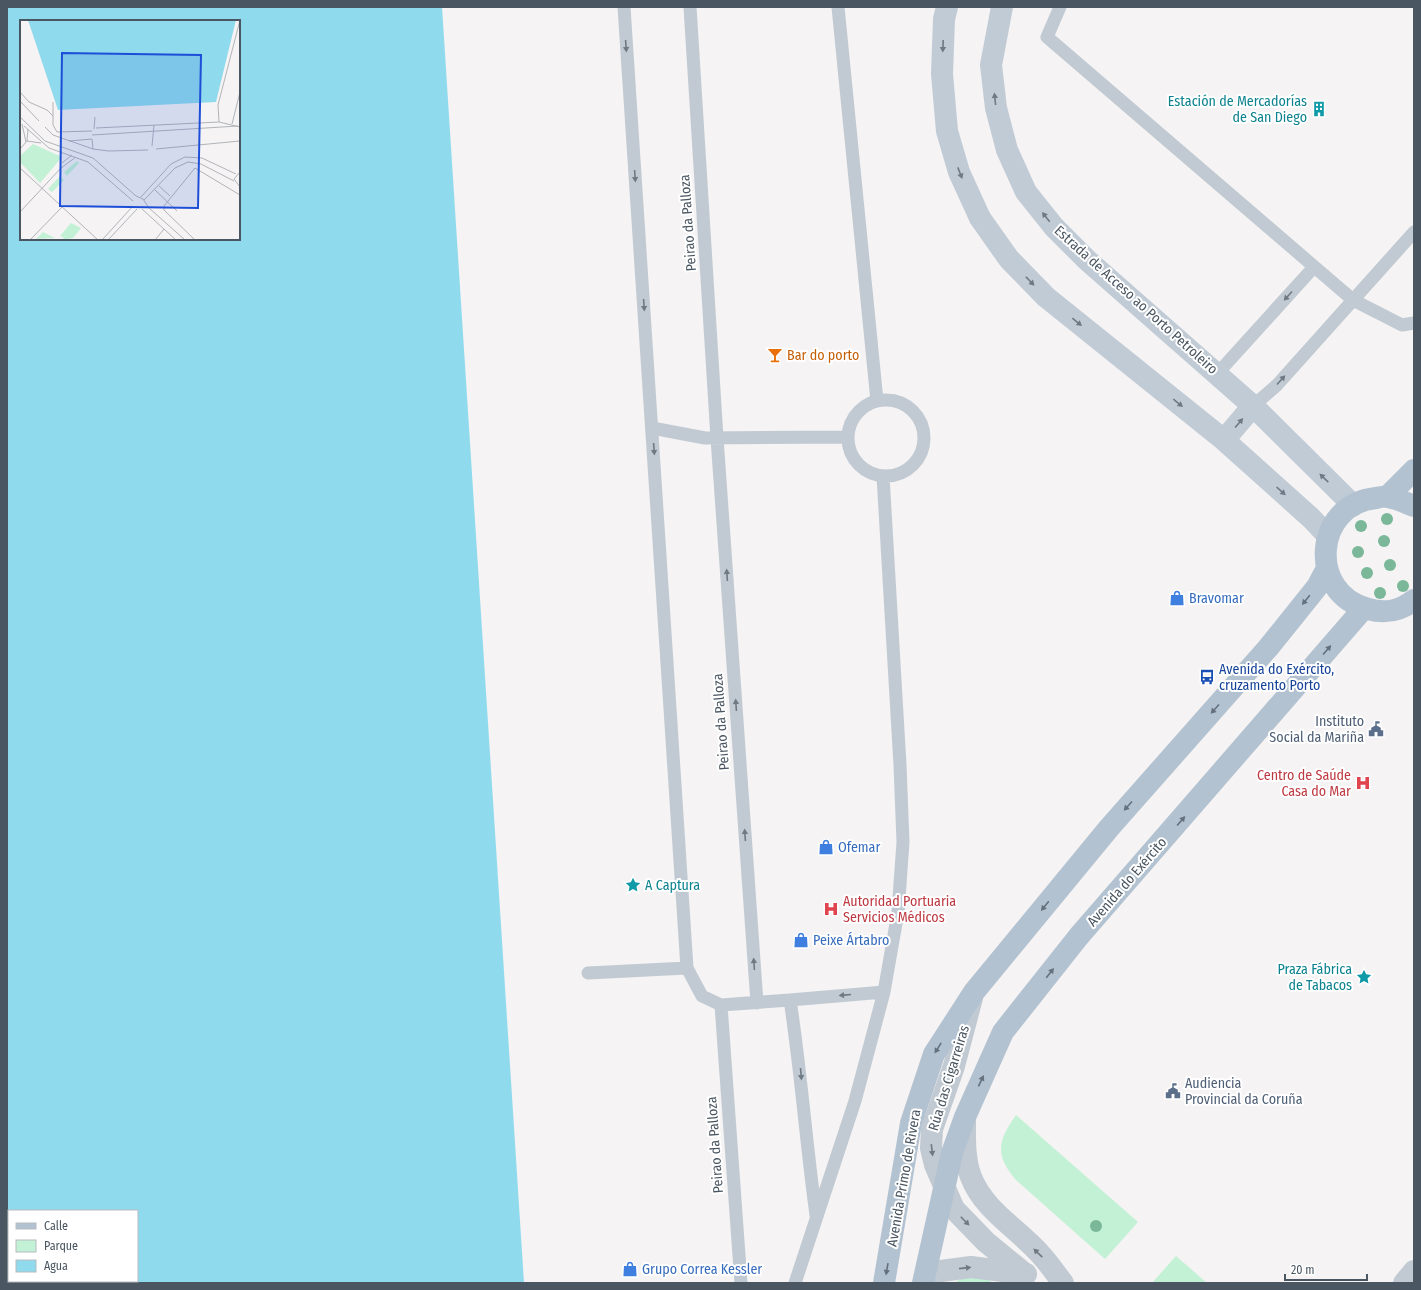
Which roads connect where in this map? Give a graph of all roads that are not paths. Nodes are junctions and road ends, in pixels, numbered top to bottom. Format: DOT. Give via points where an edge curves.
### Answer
graph roads {
  1 [pos="624,7"];
  2 [pos="690,7"];
  3 [pos="838,7"];
  4 [pos="947,7"];
  5 [pos="1002,7"];
  6 [pos="1060,7"];
  7 [pos="1414,232"];
  8 [pos="1314,267"];
  9 [pos="1353,300"];
  10 [pos="1414,324"];
  11 [pos="1217,374"];
  12 [pos="877,401"];
  13 [pos="1253,406"];
  14 [pos="652,428"];
  15 [pos="848,437"];
  16 [pos="717,438"];
  17 [pos="1224,440"];
  18 [pos="1414,470"];
  19 [pos="882,476"];
  20 [pos="1388,497"];
  21 [pos="1353,505"];
  22 [pos="1414,506"];
  23 [pos="1328,536"];
  24 [pos="1327,568"];
  25 [pos="1411,607"];
  26 [pos="1364,608"];
  27 [pos="687,968"];
  28 [pos="588,973"];
  29 [pos="884,992"];
  30 [pos="974,992"];
  31 [pos="790,1000"];
  32 [pos="757,1003"];
  33 [pos="721,1005"];
  34 [pos="965,1117"];
  35 [pos="944,1188"];
  36 [pos="816,1219"];
  37 [pos="1414,1271"];
  38 [pos="1024,1273"];
  39 [pos="924,1278"];
  40 [pos="741,1283"];
  41 [pos="795,1283"];
  42 [pos="884,1283"];
  43 [pos="1057,1283"];
  44 [pos="1063,1283"];
  45 [pos="1404,1283"];
  1 -- 14 [label="lane, one-way"];
  2 -- 16 [label="lane, Peirao da Palloza"];
  3 -- 12 [label="lane"];
  4 -- 17 [label="main road, one-way" via="944,19 942,74 947,132 959,172 980,218 1009,259 1046,297"];
  11 -- 5 [label="main road, Estrada de Acceso ao Porto Petroleiro, one-way" via="1087,260 1054,227 1026,192 1007,150 996,108 991,65"];
  6 -- 8 [label="lane" via="1047,37"];
  7 -- 9 [label="lane"];
  8 -- 9 [label="lane"];
  8 -- 11 [label="lane, one-way"];
  9 -- 10 [label="lane" via="1402,325"];
  13 -- 9 [label="lane, one-way" via="1277,384"];
  11 -- 13 [label="main road, Estrada de Acceso ao Porto Petroleiro"];
  12 -- 15 [label="lane" via="864,406 857,413 850,424"];
  12 -- 19 [label="lane" via="894,400 905,405 916,415 924,434 917,459 907,469"];
  17 -- 13 [label="main road, one-way"];
  21 -- 13 [label="main road, Estrada de Acceso ao Porto Petroleiro, one-way"];
  14 -- 16 [label="lane"];
  14 -- 27 [label="lane, one-way"];
  15 -- 16 [label="lane"];
  15 -- 19 [label="lane" via="850,450 856,462 866,470"];
  32 -- 16 [label="lane, Peirao da Palloza, one-way"];
  17 -- 23 [label="main road, one-way"];
  18 -- 20 [label="main road"];
  19 -- 29 [label="lane" via="902,842 898,912"];
  20 -- 21 [label="main road" via="1367,499"];
  20 -- 22 [label="main road"];
  21 -- 23 [label="main road" via="1339,516"];
  23 -- 24 [label="main road" via="1325,550"];
  24 -- 26 [label="main road" via="1336,589 1348,600"];
  24 -- 30 [label="main road, one-way" via="1317,587 1268,648 1109,828"];
  25 -- 26 [label="main road" via="1385,612"];
  34 -- 26 [label="main road, Avenida do Exército, one-way" via="1008,1026 1080,936"];
  27 -- 28 [label="lane"];
  27 -- 33 [label="lane" via="702,996"];
  29 -- 31 [label="lane, one-way"];
  29 -- 36 [label="lane" via="855,1101"];
  30 -- 35 [label="street, Rúa das Cigarreiras, one-way" via="954,1066 932,1129 931,1148 934,1165"];
  30 -- 42 [label="main road, Avenida Primo de Rivera, one-way" via="934,1054 911,1123"];
  31 -- 32 [label="lane"];
  31 -- 36 [label="lane, one-way" via="800,1061"];
  32 -- 33 [label="lane"];
  33 -- 40 [label="lane, Peirao da Palloza"];
  34 -- 35 [label="main road, Avenida do Exército" via="952,1153"];
  44 -- 34 [label="street, Rúa das Cigarreiras, one-way" via="1042,1256 982,1197 972,1178 965,1154"];
  35 -- 38 [label="street, Rúa das Cigarreiras, one-way" via="954,1209 986,1242"];
  35 -- 39 [label="main road"];
  36 -- 41 [label="lane"];
  37 -- 45 [label="street"];
  39 -- 38 [label="street, Rúa das Cigarreiras, one-way" via="971,1267"];
  38 -- 43 [label="street, Rúa das Cigarreiras"];
}
